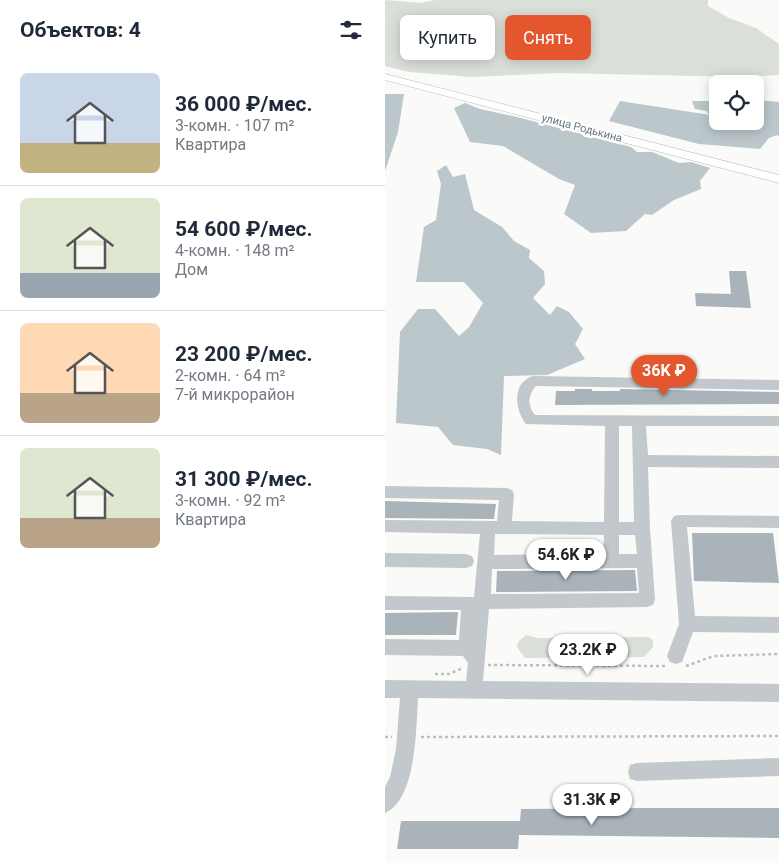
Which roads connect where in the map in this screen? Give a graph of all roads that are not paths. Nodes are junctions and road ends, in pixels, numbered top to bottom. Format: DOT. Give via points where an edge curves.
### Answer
graph roads {
  1 [pos="385,77"];
  2 [pos="779,179"];
  3 [pos="779,385"];
  4 [pos="612,420"];
  5 [pos="639,420"];
  6 [pos="779,421"];
  7 [pos="641,461"];
  8 [pos="779,462"];
  9 [pos="385,492"];
  10 [pos="779,522"];
  11 [pos="385,526"];
  12 [pos="496,528"];
  13 [pos="611,528"];
  14 [pos="643,529"];
  15 [pos="385,560"];
  16 [pos="467,561"];
  17 [pos="611,561"];
  18 [pos="645,561"];
  19 [pos="485,562"];
  20 [pos="482,602"];
  21 [pos="385,603"];
  22 [pos="687,624"];
  23 [pos="779,625"];
  24 [pos="385,647"];
  25 [pos="472,655"];
  26 [pos="676,662"];
  27 [pos="385,689"];
  28 [pos="410,689"];
  29 [pos="473,690"];
  30 [pos="779,694"];
  31 [pos="779,767"];
  32 [pos="637,772"];
  33 [pos="385,803"];
  1 -- 2 [label="main road, улица Родькина"];
  3 -- 4 [label="street" via="533,381 527,386 522,400 523,409 531,420"];
  4 -- 5 [label="street"];
  4 -- 13 [label="street"];
  5 -- 6 [label="street"];
  5 -- 7 [label="street"];
  7 -- 8 [label="street"];
  7 -- 14 [label="street"];
  9 -- 12 [label="street" via="507,494"];
  10 -- 22 [label="street" via="679,521"];
  11 -- 12 [label="street"];
  12 -- 13 [label="street"];
  12 -- 19 [label="street"];
  13 -- 14 [label="street"];
  13 -- 17 [label="street"];
  14 -- 18 [label="street"];
  15 -- 16 [label="street"];
  17 -- 18 [label="street"];
  17 -- 19 [label="street"];
  18 -- 20 [label="street" via="647,600"];
  19 -- 20 [label="street"];
  20 -- 25 [label="street"];
  21 -- 25 [label="street" via="470,603"];
  22 -- 23 [label="street"];
  22 -- 26 [label="street"];
  24 -- 25 [label="street"];
  25 -- 29 [label="street"];
  27 -- 28 [label="street"];
  28 -- 29 [label="street"];
  28 -- 33 [label="street" via="402,768 392,795"];
  29 -- 30 [label="street"];
  31 -- 32 [label="street"];
}
